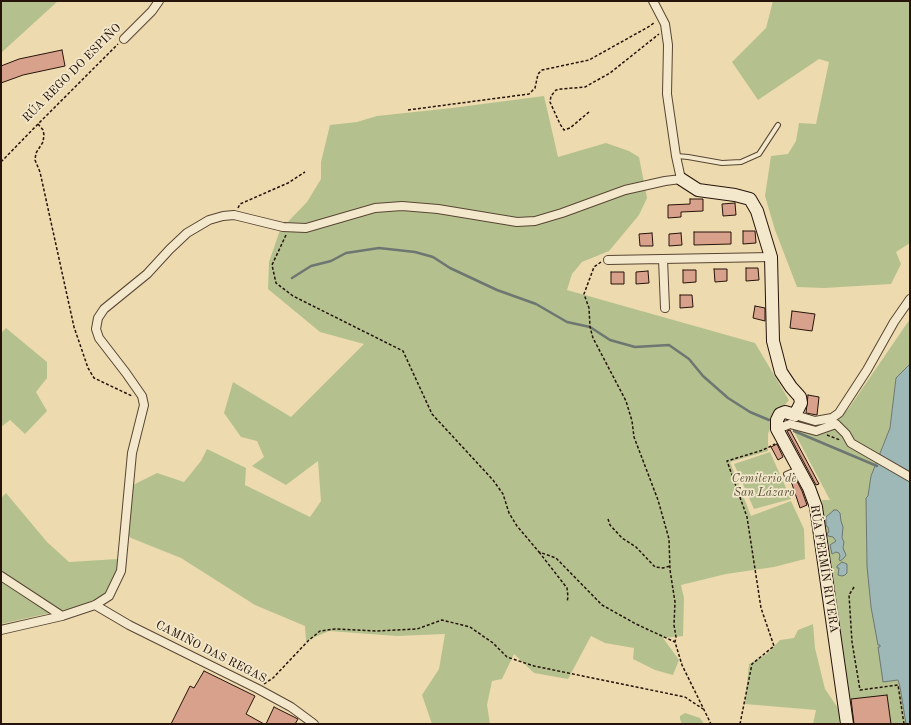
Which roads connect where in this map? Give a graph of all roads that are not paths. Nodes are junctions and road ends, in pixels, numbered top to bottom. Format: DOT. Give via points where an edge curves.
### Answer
graph roads {
  1 [pos="159,1"];
  2 [pos="653,1"];
  3 [pos="124,39"];
  4 [pos="778,125"];
  5 [pos="676,156"];
  6 [pos="681,179"];
  7 [pos="771,257"];
  8 [pos="608,260"];
  9 [pos="663,260"];
  10 [pos="910,298"];
  11 [pos="665,308"];
  12 [pos="795,415"];
  13 [pos="777,429"];
  14 [pos="799,469"];
  15 [pos="786,474"];
  16 [pos="910,478"];
  17 [pos="1,576"];
  18 [pos="95,605"];
  19 [pos="62,616"];
  20 [pos="1,630"];
  21 [pos="314,724"];
  22 [pos="847,724"];
  1 -- 3 [label="street, RÚA REGO DO ESPIÑO"];
  2 -- 5 [label="street" via="665,24 668,45 667,94"];
  4 -- 5 [label="lane" via="759,154 741,162 722,163"];
  5 -- 6 [label="street"];
  6 -- 7 [label="street" via="698,190 750,199 757,211"];
  6 -- 18 [label="street" via="625,190 535,221 517,222 402,206 375,208 306,228 283,227 234,215 223,216 209,220 187,233 147,274 98,318 96,329 99,338 142,396 144,405 132,453 121,571 109,596"];
  7 -- 9 [label="street"];
  7 -- 12 [label="street" via="773,341 781,372 800,397 801,403"];
  8 -- 9 [label="street"];
  9 -- 11 [label="street"];
  10 -- 12 [label="street" via="839,413 832,418 815,420"];
  12 -- 13 [label="street" via="785,412 780,414"];
  13 -- 14 [label="street, RÚA FERMÍN RIVERA"];
  13 -- 16 [label="street" via="790,424 816,431 836,424 851,443"];
  14 -- 15 [label="lane"];
  14 -- 22 [label="street, RÚA FERMÍN RIVERA" via="816,507"];
  17 -- 19 [label="street"];
  18 -- 19 [label="street"];
  18 -- 21 [label="street, CAMIÑO DAS REGAS" via="129,625 258,689"];
  19 -- 20 [label="street"];
}
